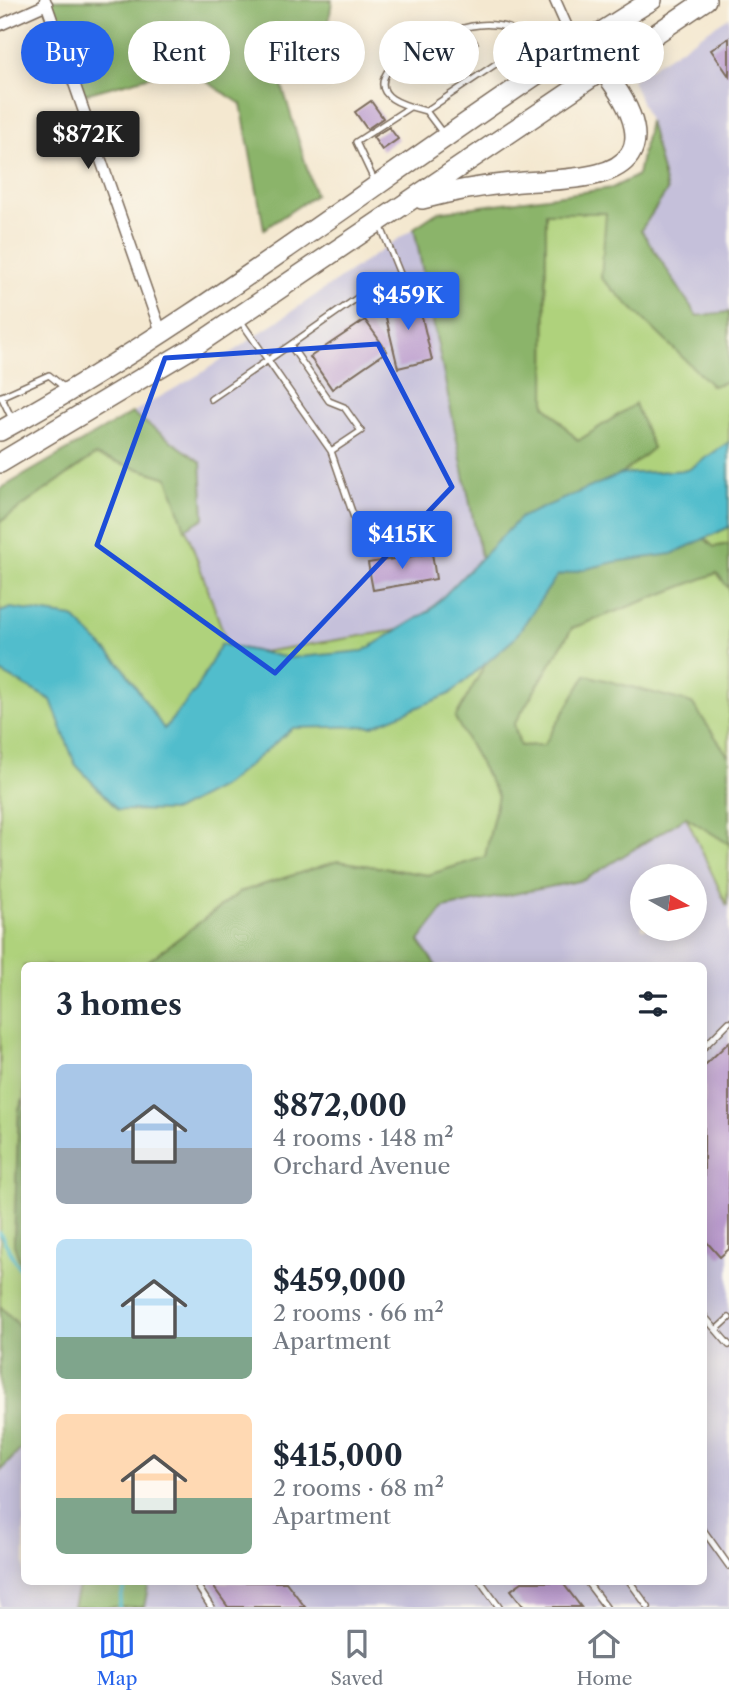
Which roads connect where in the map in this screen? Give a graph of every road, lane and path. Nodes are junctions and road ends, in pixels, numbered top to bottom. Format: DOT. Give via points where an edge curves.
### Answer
graph roads {
  1 [pos="555,0"];
  2 [pos="652,0"];
  3 [pos="706,0"];
  4 [pos="46,2"];
  5 [pos="563,21"];
  6 [pos="618,21"];
  7 [pos="0,24"];
  8 [pos="664,27"];
  9 [pos="522,84"];
  10 [pos="578,84"];
  11 [pos="613,84"];
  12 [pos="410,107"];
  13 [pos="426,111"];
  14 [pos="445,137"];
  15 [pos="376,186"];
  16 [pos="404,203"];
  17 [pos="378,221"];
  18 [pos="405,286"];
  19 [pos="360,296"];
  20 [pos="239,317"];
  21 [pos="161,332"];
  22 [pos="290,345"];
  23 [pos="269,360"];
  24 [pos="68,391"];
  25 [pos="1,396"];
  26 [pos="211,399"];
  27 [pos="7,427"];
  28 [pos="331,451"];
  29 [pos="0,463"];
  30 [pos="361,538"];
  31 [pos="729,1022"];
  32 [pos="707,1044"];
  33 [pos="729,1318"];
  34 [pos="707,1320"];
  35 [pos="716,1330"];
  36 [pos="729,1345"];
  37 [pos="707,1535"];
  38 [pos="729,1566"];
  39 [pos="197,1585"];
  40 [pos="483,1585"];
  41 [pos="589,1585"];
  42 [pos="632,1585"];
  43 [pos="211,1607"];
  44 [pos="499,1607"];
  45 [pos="606,1607"];
  46 [pos="648,1607"];
  1 -- 5 [label="street"];
  2 -- 6 [label="highway"];
  3 -- 8 [label="highway"];
  4 -- 7 [label="street"];
  4 -- 21 [label="street"];
  9 -- 14 [label="highway"];
  10 -- 16 [label="highway"];
  11 -- 16 [label="highway" via="635,123 634,141 621,163 594,175 473,187"];
  12 -- 13 [label="lane"];
  12 -- 13 [label="lane" via="396,103 384,91 382,80 387,72 447,33 481,24 509,28 516,38 512,53"];
  12 -- 15 [label="lane" via="356,142"];
  13 -- 14 [label="lane"];
  14 -- 15 [label="highway"];
  15 -- 21 [label="highway"];
  16 -- 17 [label="highway"];
  17 -- 18 [label="lane"];
  17 -- 20 [label="highway"];
  19 -- 22 [label="lane"];
  20 -- 23 [label="lane"];
  20 -- 29 [label="highway"];
  21 -- 24 [label="highway"];
  22 -- 23 [label="lane"];
  22 -- 28 [label="lane" via="329,401 344,407 361,431"];
  23 -- 26 [label="lane"];
  23 -- 28 [label="lane"];
  24 -- 25 [label="lane" via="49,375"];
  24 -- 27 [label="highway"];
  25 -- 27 [label="lane"];
  28 -- 30 [label="lane"];
  31 -- 32 [label="lane"];
  33 -- 35 [label="lane"];
  34 -- 35 [label="lane"];
  35 -- 36 [label="lane"];
  37 -- 38 [label="lane"];
  39 -- 43 [label="lane"];
  40 -- 44 [label="lane"];
  41 -- 45 [label="lane"];
  42 -- 46 [label="lane"];
}
